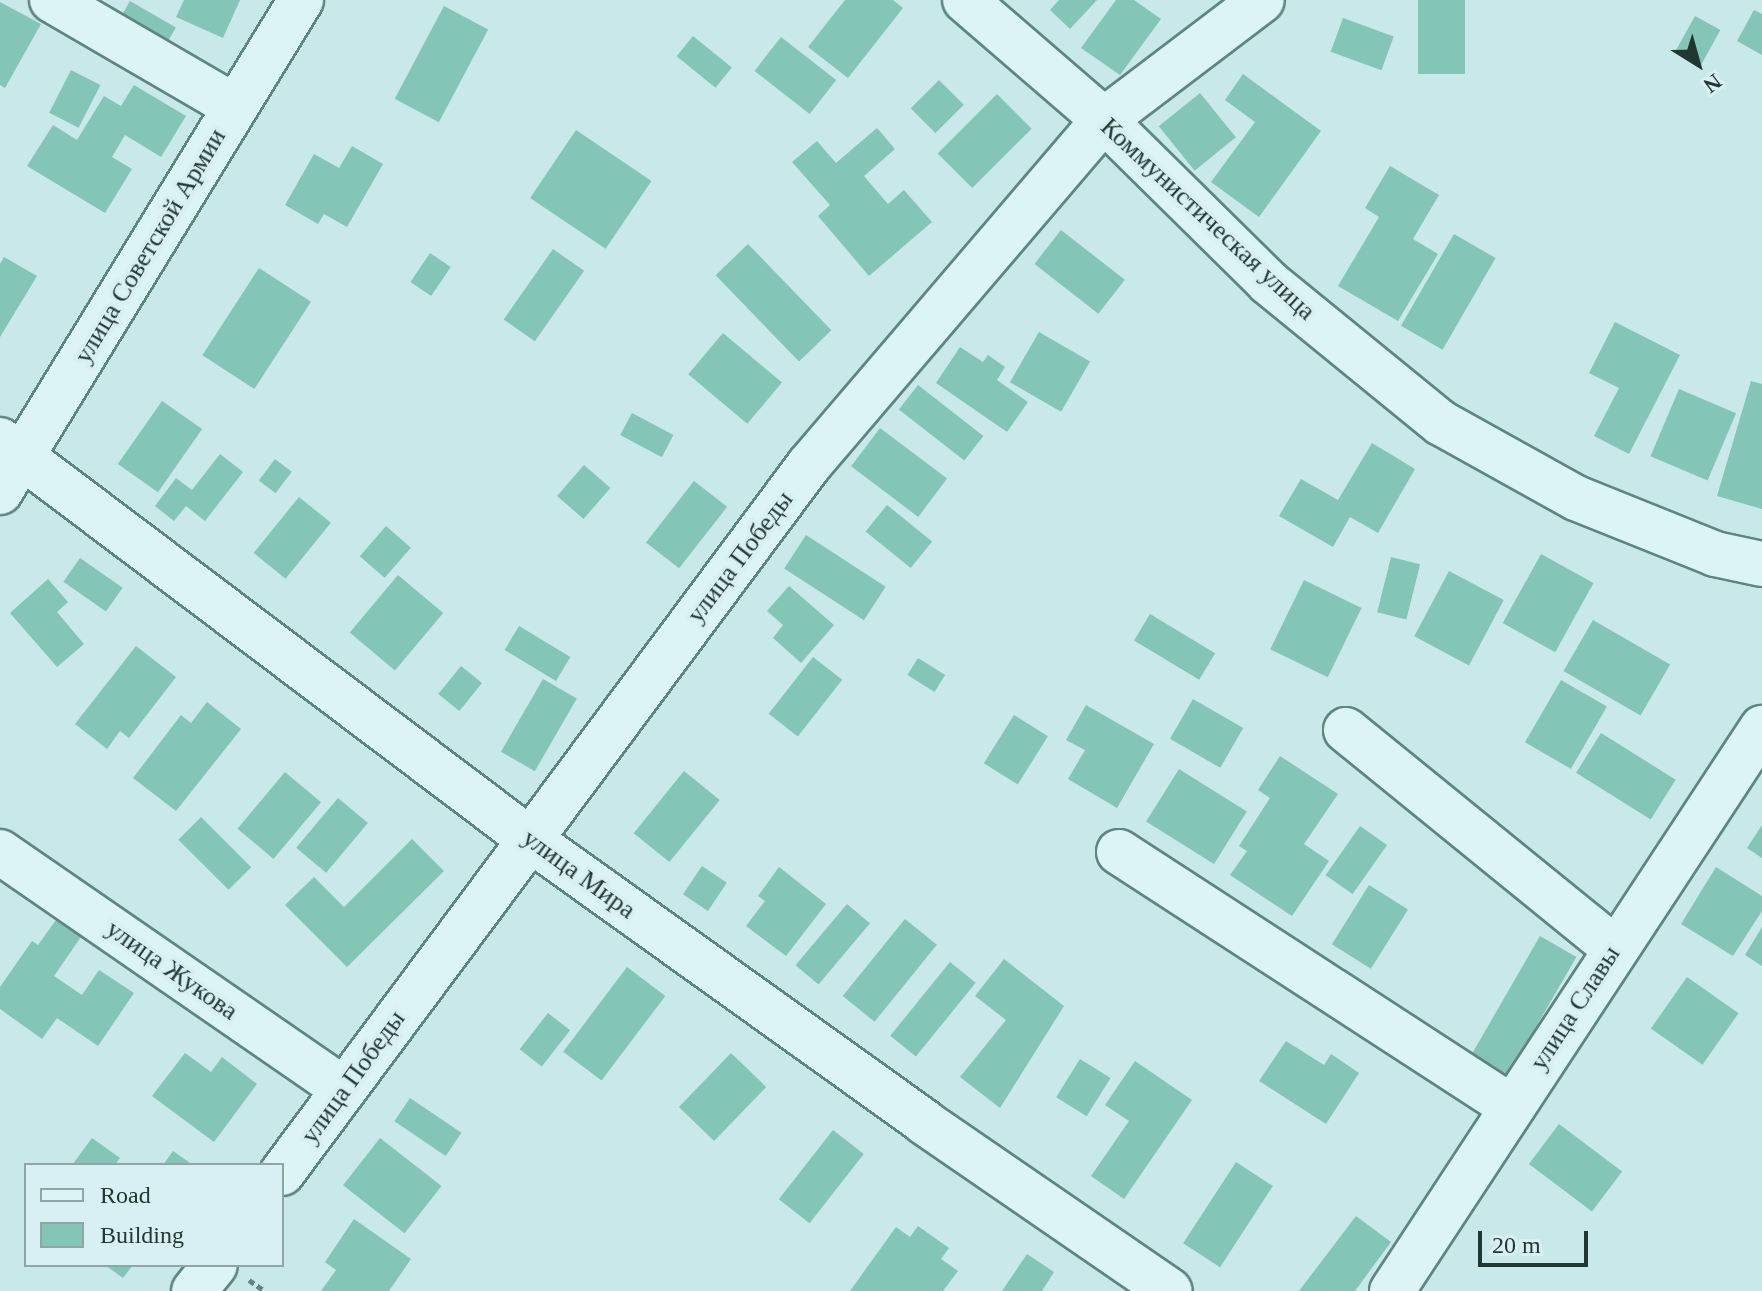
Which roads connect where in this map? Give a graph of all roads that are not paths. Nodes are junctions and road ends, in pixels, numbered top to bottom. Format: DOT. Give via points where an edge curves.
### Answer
graph roads {
  1 [pos="52,0"];
  2 [pos="301,0"];
  3 [pos="965,0"];
  4 [pos="1262,0"];
  5 [pos="234,106"];
  6 [pos="1104,120"];
  7 [pos="12,448"];
  8 [pos="0,492"];
  9 [pos="1762,564"];
  10 [pos="1762,728"];
  11 [pos="1346,730"];
  12 [pos="528,838"];
  13 [pos="0,852"];
  14 [pos="1119,852"];
  15 [pos="1614,948"];
  16 [pos="344,1089"];
  17 [pos="1511,1107"];
  18 [pos="284,1170"];
  19 [pos="213,1267"];
  20 [pos="194,1291"];
  21 [pos="1170,1291"];
  22 [pos="1392,1291"];
  1 -- 5 [label="street"];
  2 -- 5 [label="street, улица Советской Армии"];
  3 -- 6 [label="street, Коммунистическая улица"];
  4 -- 6 [label="street, улица Победы"];
  5 -- 7 [label="street, улица Советской Армии"];
  6 -- 9 [label="street, Коммунистическая улица" via="1268,282 1441,423 1576,498 1715,554"];
  6 -- 12 [label="street, улица Победы" via="809,465"];
  7 -- 8 [label="street, улица Советской Армии"];
  7 -- 12 [label="street, улица Мира"];
  10 -- 15 [label="street, улица Славы"];
  11 -- 15 [label="street"];
  12 -- 16 [label="street, улица Победы"];
  12 -- 21 [label="street, улица Мира"];
  13 -- 16 [label="street, улица Жукова"];
  14 -- 17 [label="street"];
  15 -- 17 [label="street, улица Славы"];
  16 -- 18 [label="street, улица Победы"];
  17 -- 22 [label="street, улица Славы"];
  19 -- 20 [label="street"];
}
